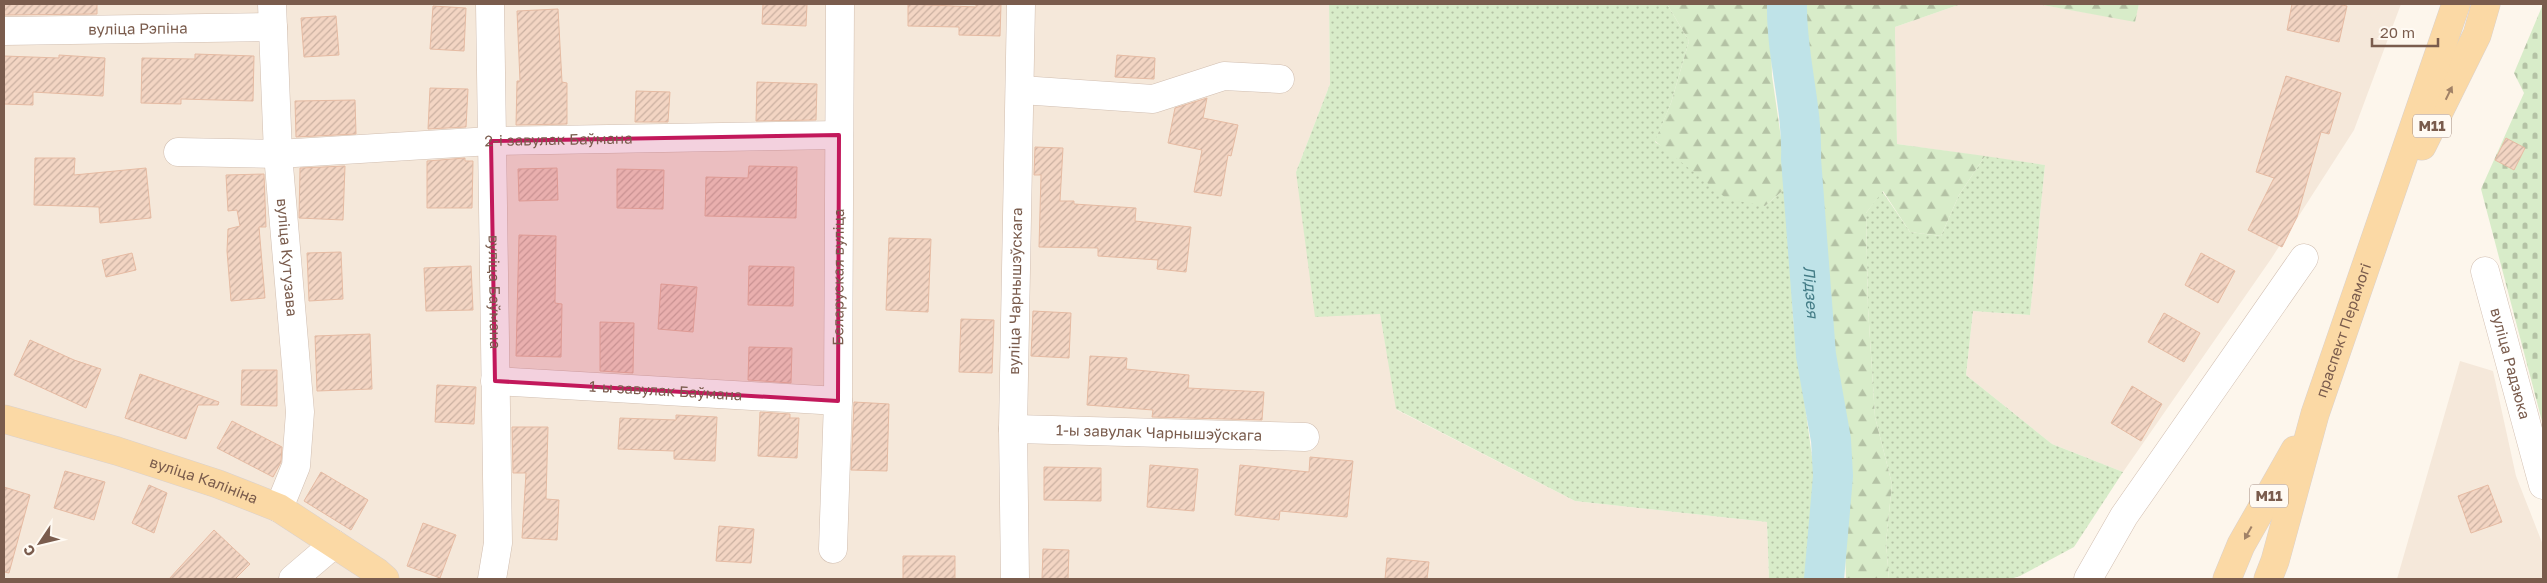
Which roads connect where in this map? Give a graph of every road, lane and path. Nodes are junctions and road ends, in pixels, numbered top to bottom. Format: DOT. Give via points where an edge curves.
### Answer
graph roads {
  1 [pos="490,4"];
  2 [pos="840,4"];
  3 [pos="1021,4"];
  4 [pos="2456,4"];
  5 [pos="2486,4"];
  6 [pos="272,16"];
  7 [pos="4,31"];
  8 [pos="1280,79"];
  9 [pos="1021,90"];
  10 [pos="838,135"];
  11 [pos="492,141"];
  12 [pos="178,152"];
  13 [pos="278,154"];
  14 [pos="2372,246"];
  15 [pos="2304,258"];
  16 [pos="2485,271"];
  17 [pos="494,381"];
  18 [pos="838,400"];
  19 [pos="2315,414"];
  20 [pos="4,419"];
  21 [pos="1013,428"];
  22 [pos="1306,437"];
  23 [pos="2543,485"];
  24 [pos="279,508"];
  25 [pos="334,544"];
  26 [pos="833,550"];
  27 [pos="293,579"];
  28 [pos="385,579"];
  29 [pos="492,579"];
  30 [pos="1015,579"];
  31 [pos="2088,579"];
  32 [pos="2227,579"];
  33 [pos="2268,579"];
  1 -- 11 [label="street, вуліца Баўмана"];
  2 -- 10 [label="street, Беларуская вуліца"];
  3 -- 9 [label="street, вуліца Чарнышэўскага"];
  4 -- 14 [label="main road, праспект Перамогі / М11"];
  14 -- 5 [label="main road, праспект Перамогі / М11, one-way" via="2477,35"];
  6 -- 7 [label="street, вуліца Рэпіна"];
  6 -- 13 [label="street, вуліца Кутузава"];
  8 -- 9 [label="street" via="1224,76 1153,99"];
  9 -- 21 [label="street, вуліца Чарнышэўскага"];
  10 -- 11 [label="street, 2-і завулак Баўмана"];
  10 -- 18 [label="street, Беларуская вуліца"];
  11 -- 13 [label="street, 2-і завулак Баўмана"];
  11 -- 17 [label="street, вуліца Баўмана"];
  12 -- 13 [label="street, 2-і завулак Баўмана"];
  13 -- 24 [label="street, вуліца Кутузава" via="300,412 296,466"];
  14 -- 19 [label="main road, праспект Перамогі / М11"];
  15 -- 31 [label="street" via="2124,516"];
  16 -- 23 [label="street, вуліца Радзюка"];
  17 -- 18 [label="street, 1-ы завулак Баўмана"];
  17 -- 29 [label="street, вуліца Баўмана" via="498,543"];
  18 -- 26 [label="street, Беларуская вуліца"];
  19 -- 32 [label="main road, праспект Перамогі / М11, one-way" via="2241,545"];
  19 -- 33 [label="main road, праспект Перамогі / М11" via="2276,561"];
  20 -- 24 [label="main road, вуліца Калініна" via="125,453"];
  21 -- 22 [label="street, 1-ы завулак Чарнышэўскага"];
  21 -- 30 [label="street, вуліца Чарнышэўскага"];
  24 -- 25 [label="main road, вуліца Калініна"];
  25 -- 27 [label="street"];
  25 -- 28 [label="main road, вуліца Калініна"];
}
